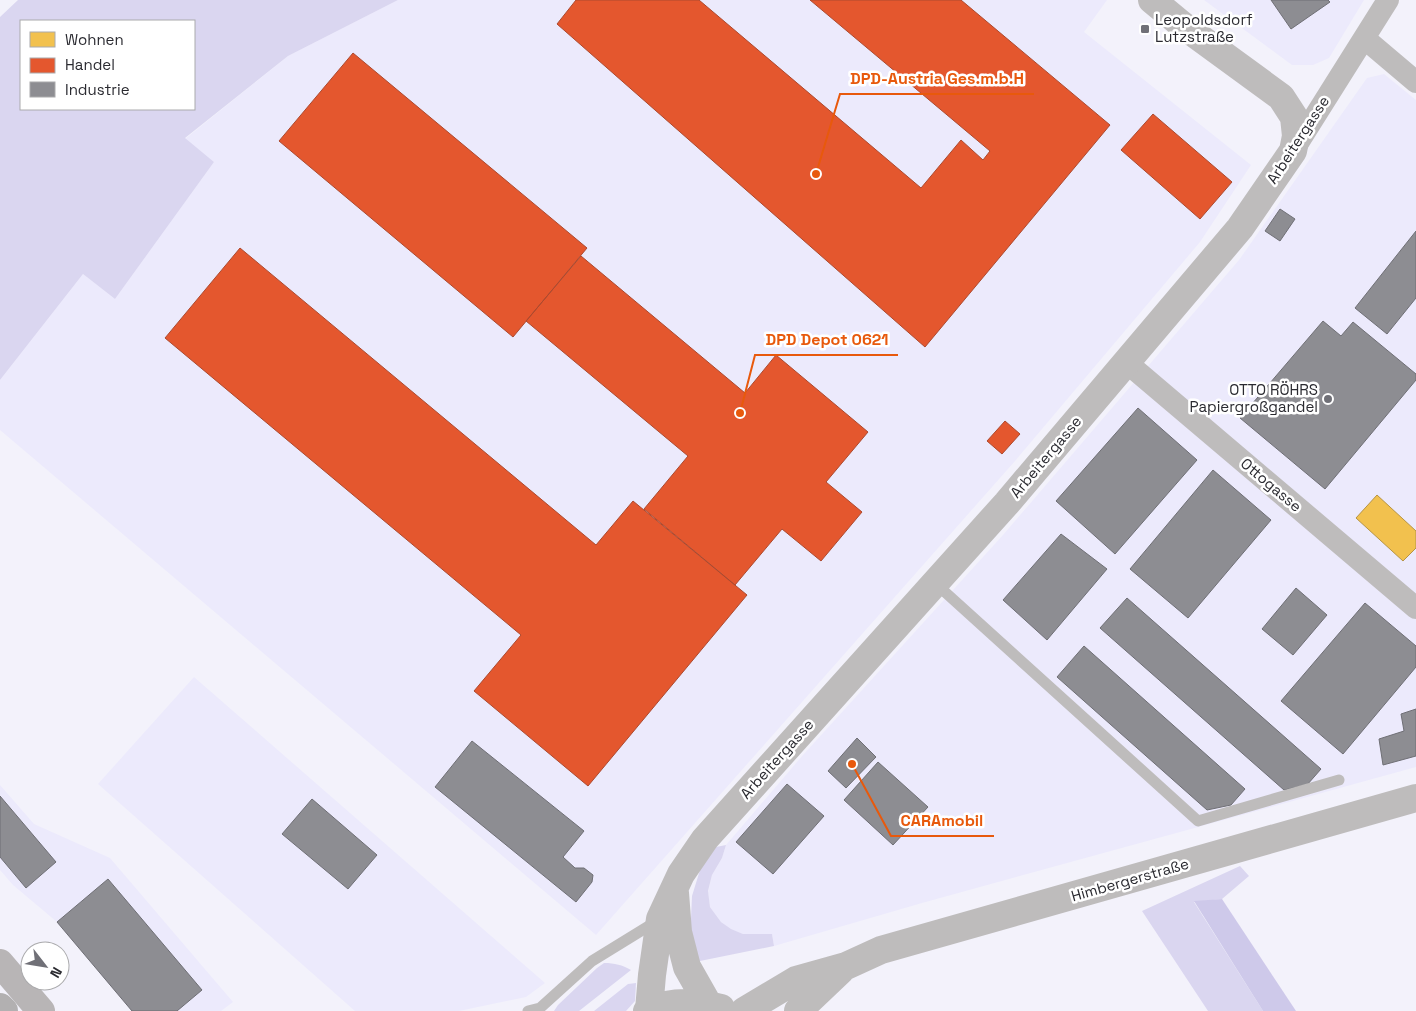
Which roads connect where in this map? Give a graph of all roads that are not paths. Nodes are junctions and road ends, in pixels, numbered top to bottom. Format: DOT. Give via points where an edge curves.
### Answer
graph roads {
  1 [pos="1152,0"];
  2 [pos="1388,0"];
  3 [pos="1364,38"];
  4 [pos="1416,82"];
  5 [pos="1292,150"];
  6 [pos="1126,362"];
  7 [pos="935,584"];
  8 [pos="1416,608"];
  9 [pos="1339,780"];
  10 [pos="1416,798"];
  11 [pos="675,889"];
  12 [pos="660,919"];
  13 [pos="0,963"];
  14 [pos="846,966"];
  15 [pos="0,1007"];
  16 [pos="718,1008"];
  17 [pos="648,1010"];
  18 [pos="4,1011"];
  19 [pos="41,1011"];
  20 [pos="528,1011"];
  21 [pos="744,1011"];
  22 [pos="798,1011"];
  1 -- 5 [label="street" via="1281,97 1294,117 1296,136"];
  2 -- 3 [label="street, Arbeitergasse"];
  3 -- 4 [label="street"];
  3 -- 5 [label="street, Arbeitergasse"];
  5 -- 6 [label="street, Arbeitergasse" via="1240,228"];
  6 -- 7 [label="street, Arbeitergasse"];
  6 -- 8 [label="street, Ottogasse"];
  7 -- 9 [label="lane" via="1198,821"];
  7 -- 11 [label="street, Arbeitergasse" via="704,839"];
  10 -- 14 [label="street, Himbergerstraße" via="880,950"];
  11 -- 12 [label="street, Arbeitergasse"];
  11 -- 16 [label="street, Arbeitergasse" via="678,932 687,967"];
  12 -- 17 [label="street, Arbeitergasse"];
  12 -- 20 [label="lane" via="592,961 540,1008"];
  13 -- 19 [label="main road"];
  14 -- 21 [label="street, Himbergerstraße" via="796,980"];
  14 -- 22 [label="street, Himbergerstraße"];
  15 -- 18 [label="highway"];
  16 -- 17 [label="street" via="689,1002"];
}
